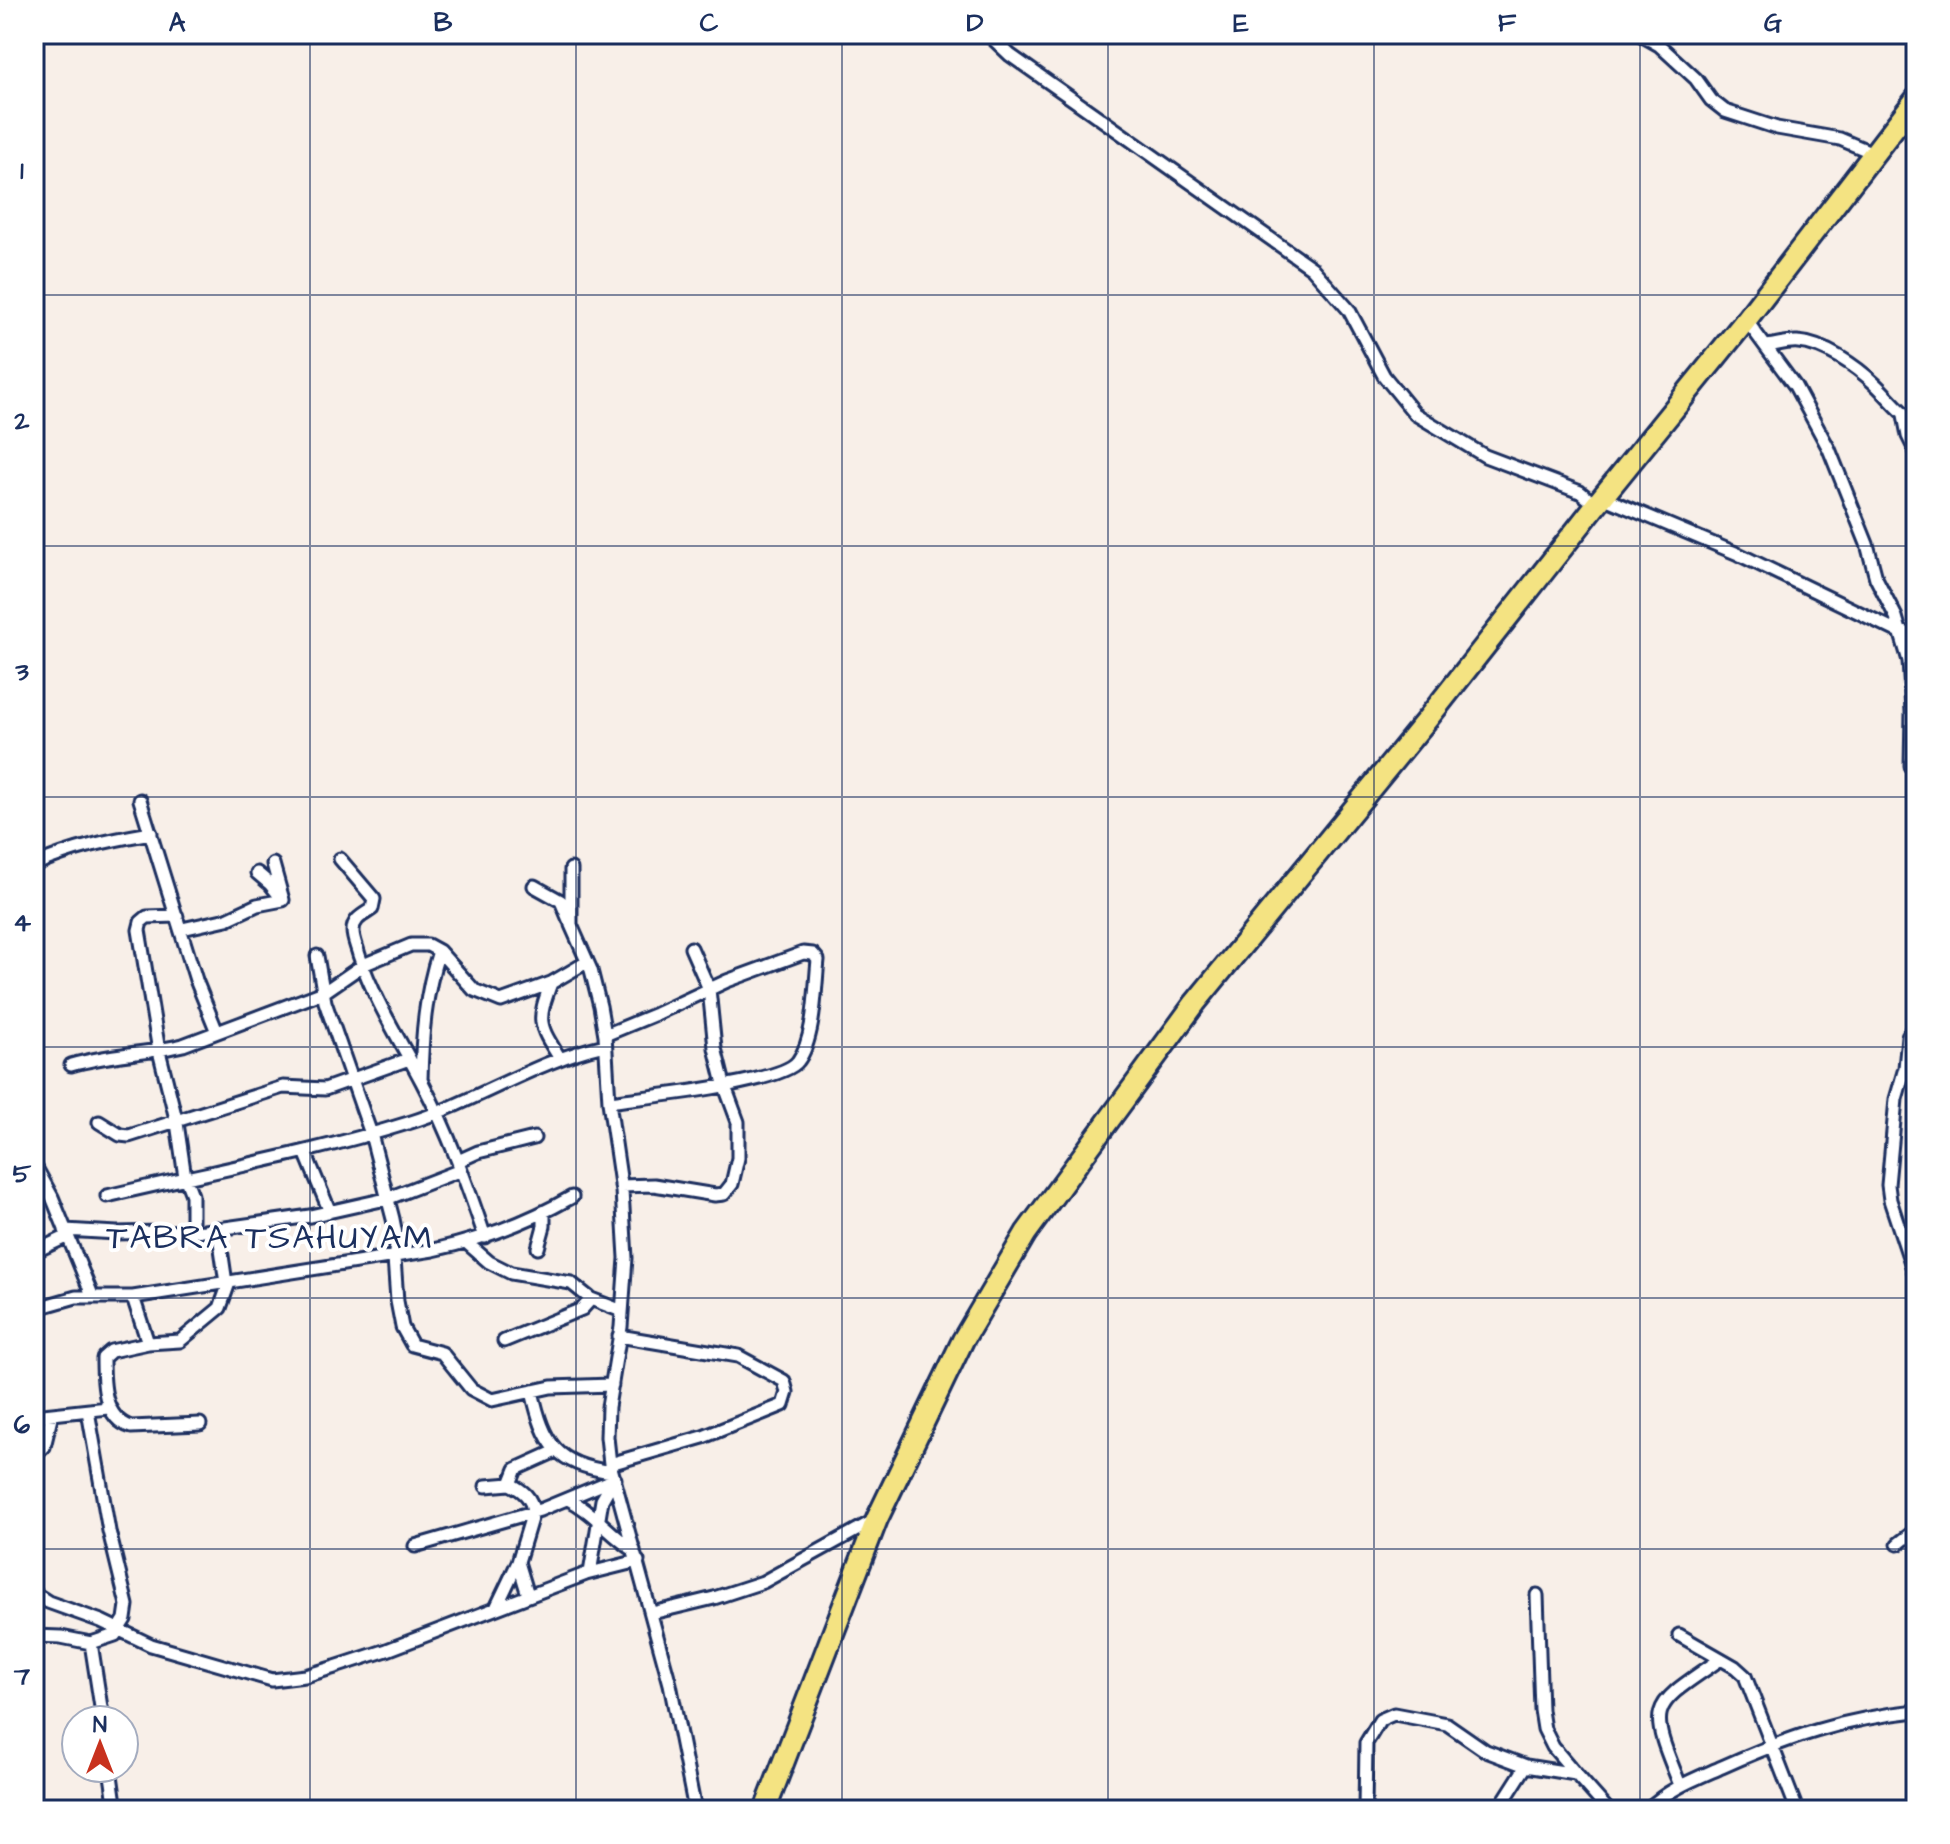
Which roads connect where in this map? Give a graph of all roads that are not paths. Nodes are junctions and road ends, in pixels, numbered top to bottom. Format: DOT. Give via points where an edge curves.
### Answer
graph roads {
  1 [pos="988,34"];
  2 [pos="1643,36"];
  3 [pos="1916,99"];
  4 [pos="1899,120"];
  5 [pos="1916,135"];
  6 [pos="1873,153"];
  7 [pos="1746,320"];
  8 [pos="1766,346"];
  9 [pos="1904,415"];
  10 [pos="1916,423"];
  11 [pos="1916,452"];
  12 [pos="1599,501"];
  13 [pos="1899,631"];
  14 [pos="1916,635"];
  15 [pos="1911,766"];
  16 [pos="140,800"];
  17 [pos="151,833"];
  18 [pos="340,859"];
  19 [pos="273,864"];
  20 [pos="34,865"];
  21 [pos="571,869"];
  22 [pos="257,873"];
  23 [pos="534,886"];
  24 [pos="283,900"];
  25 [pos="177,916"];
  26 [pos="571,925"];
  27 [pos="182,929"];
  28 [pos="691,948"];
  29 [pos="439,951"];
  30 [pos="317,956"];
  31 [pos="587,962"];
  32 [pos="363,965"];
  33 [pos="551,983"];
  34 [pos="709,989"];
  35 [pos="324,992"];
  36 [pos="1916,1022"];
  37 [pos="217,1032"];
  38 [pos="605,1040"];
  39 [pos="159,1051"];
  40 [pos="559,1057"];
  41 [pos="409,1059"];
  42 [pos="71,1065"];
  43 [pos="352,1081"];
  44 [pos="421,1081"];
  45 [pos="724,1084"];
  46 [pos="609,1102"];
  47 [pos="437,1114"];
  48 [pos="99,1122"];
  49 [pos="177,1123"];
  50 [pos="371,1134"];
  51 [pos="534,1138"];
  52 [pos="305,1152"];
  53 [pos="34,1164"];
  54 [pos="459,1166"];
  55 [pos="186,1180"];
  56 [pos="621,1186"];
  57 [pos="107,1196"];
  58 [pos="572,1197"];
  59 [pos="386,1199"];
  60 [pos="330,1212"];
  61 [pos="544,1213"];
  62 [pos="218,1228"];
  63 [pos="192,1232"];
  64 [pos="66,1233"];
  65 [pos="485,1237"];
  66 [pos="467,1243"];
  67 [pos="538,1248"];
  68 [pos="34,1252"];
  69 [pos="394,1258"];
  70 [pos="1916,1278"];
  71 [pos="228,1283"];
  72 [pos="92,1295"];
  73 [pos="133,1297"];
  74 [pos="591,1299"];
  75 [pos="34,1309"];
  76 [pos="622,1311"];
  77 [pos="619,1336"];
  78 [pos="504,1341"];
  79 [pos="148,1343"];
  80 [pos="612,1385"];
  81 [pos="532,1391"];
  82 [pos="108,1408"];
  83 [pos="88,1411"];
  84 [pos="52,1414"];
  85 [pos="34,1416"];
  86 [pos="200,1424"];
  87 [pos="556,1451"];
  88 [pos="34,1456"];
  89 [pos="612,1472"];
  90 [pos="510,1484"];
  91 [pos="486,1486"];
  92 [pos="568,1499"];
  93 [pos="533,1512"];
  94 [pos="877,1519"];
  95 [pos="599,1520"];
  96 [pos="1916,1530"];
  97 [pos="1898,1544"];
  98 [pos="415,1546"];
  99 [pos="636,1556"];
  100 [pos="518,1562"];
  101 [pos="590,1573"];
  102 [pos="34,1593"];
  103 [pos="528,1595"];
  104 [pos="1537,1595"];
  105 [pos="496,1608"];
  106 [pos="652,1613"];
  107 [pos="118,1630"];
  108 [pos="1679,1635"];
  109 [pos="34,1636"];
  110 [pos="91,1643"];
  111 [pos="1721,1659"];
  112 [pos="101,1704"];
  113 [pos="1916,1711"];
  114 [pos="1771,1747"];
  115 [pos="1526,1766"];
  116 [pos="1576,1774"];
  117 [pos="112,1784"];
  118 [pos="1680,1785"];
  119 [pos="116,1810"];
  120 [pos="695,1810"];
  121 [pos="765,1810"];
  122 [pos="1365,1810"];
  123 [pos="1498,1810"];
  124 [pos="1608,1810"];
  125 [pos="1647,1810"];
  126 [pos="1797,1810"];
  1 -- 12 [label="street" via="1010,55 1312,268 1349,310 1384,376 1415,414 1485,456"];
  2 -- 6 [label="street" via="1659,45 1725,111 1777,128 1840,139"];
  3 -- 4 [label="highway"];
  4 -- 5 [label="street"];
  4 -- 6 [label="highway"];
  6 -- 7 [label="highway"];
  7 -- 8 [label="street"];
  7 -- 12 [label="highway"];
  8 -- 9 [label="street" via="1797,342 1833,355 1874,383"];
  8 -- 13 [label="street" via="1829,449"];
  9 -- 10 [label="street"];
  9 -- 11 [label="street"];
  12 -- 13 [label="street" via="1738,554"];
  12 -- 94 [label="highway" via="1195,1003 1026,1233 963,1340"];
  13 -- 14 [label="street"];
  13 -- 15 [label="street" via="1910,669"];
  16 -- 17 [label="street"];
  17 -- 20 [label="street" via="103,841"];
  17 -- 25 [label="street"];
  18 -- 32 [label="street" via="374,899 372,909 353,926"];
  19 -- 24 [label="street"];
  21 -- 26 [label="street"];
  22 -- 24 [label="street"];
  23 -- 26 [label="street" via="561,901"];
  24 -- 27 [label="street"];
  25 -- 27 [label="street"];
  25 -- 39 [label="street" via="147,917 139,930"];
  26 -- 31 [label="street"];
  27 -- 37 [label="street"];
  28 -- 34 [label="street"];
  29 -- 32 [label="street" via="411,945"];
  29 -- 33 [label="street" via="474,990 501,1001"];
  29 -- 44 [label="street" via="422,1028"];
  30 -- 35 [label="street"];
  31 -- 33 [label="street"];
  31 -- 38 [label="street"];
  32 -- 35 [label="street"];
  32 -- 41 [label="street"];
  33 -- 40 [label="street" via="542,1031"];
  34 -- 38 [label="street"];
  34 -- 45 [label="street"];
  34 -- 45 [label="street" via="803,953 818,960 808,1035 799,1060 775,1076"];
  35 -- 37 [label="street"];
  35 -- 43 [label="street"];
  36 -- 70 [label="street" via="1908,1036 1896,1099 1888,1185"];
  37 -- 39 [label="street"];
  38 -- 40 [label="street"];
  38 -- 46 [label="street"];
  39 -- 42 [label="street"];
  39 -- 49 [label="street"];
  40 -- 47 [label="street"];
  41 -- 43 [label="street"];
  41 -- 44 [label="street"];
  43 -- 49 [label="street" via="325,1089 283,1087"];
  43 -- 50 [label="street"];
  44 -- 47 [label="street"];
  45 -- 46 [label="street"];
  45 -- 56 [label="street" via="738,1122 738,1158 724,1194"];
  46 -- 56 [label="street"];
  47 -- 50 [label="street"];
  47 -- 54 [label="street"];
  48 -- 49 [label="street" via="129,1136"];
  49 -- 55 [label="street"];
  50 -- 52 [label="street"];
  50 -- 59 [label="street"];
  51 -- 54 [label="street" via="478,1152"];
  52 -- 55 [label="street"];
  52 -- 60 [label="street"];
  53 -- 64 [label="street"];
  54 -- 59 [label="street"];
  54 -- 65 [label="street"];
  55 -- 57 [label="street"];
  55 -- 63 [label="street" via="192,1195"];
  56 -- 76 [label="street" via="626,1258"];
  58 -- 61 [label="street"];
  59 -- 60 [label="street"];
  59 -- 69 [label="street" via="397,1239"];
  60 -- 62 [label="street"];
  61 -- 65 [label="street"];
  61 -- 67 [label="street"];
  62 -- 63 [label="street"];
  62 -- 71 [label="street"];
  63 -- 64 [label="street"];
  64 -- 68 [label="street"];
  64 -- 72 [label="street"];
  65 -- 66 [label="street"];
  66 -- 69 [label="street"];
  66 -- 74 [label="street" via="511,1273 571,1283"];
  69 -- 71 [label="street"];
  69 -- 81 [label="street" via="402,1327 412,1345 442,1353 471,1389 492,1400"];
  71 -- 73 [label="street"];
  71 -- 79 [label="street" via="220,1308 191,1334 180,1341"];
  72 -- 73 [label="street"];
  72 -- 75 [label="street"];
  73 -- 79 [label="street"];
  74 -- 76 [label="street"];
  74 -- 78 [label="street" via="582,1309"];
  76 -- 77 [label="street"];
  77 -- 80 [label="street"];
  77 -- 89 [label="street" via="738,1356 784,1381 787,1392 783,1405"];
  79 -- 82 [label="street" via="111,1351 103,1358"];
  80 -- 81 [label="street"];
  80 -- 89 [label="street" via="607,1422"];
  81 -- 87 [label="street" via="538,1420"];
  82 -- 83 [label="street"];
  82 -- 86 [label="street" via="121,1424 131,1427"];
  83 -- 84 [label="street"];
  83 -- 107 [label="street" via="127,1605"];
  84 -- 85 [label="street"];
  84 -- 88 [label="street" via="44,1447"];
  87 -- 89 [label="street" via="590,1469"];
  87 -- 90 [label="street" via="516,1469"];
  89 -- 92 [label="street"];
  89 -- 95 [label="street"];
  89 -- 99 [label="street"];
  90 -- 91 [label="street"];
  90 -- 93 [label="street" via="527,1496"];
  92 -- 93 [label="street"];
  92 -- 95 [label="street"];
  93 -- 98 [label="street"];
  93 -- 100 [label="street"];
  94 -- 106 [label="street" via="763,1582"];
  94 -- 121 [label="highway"];
  95 -- 99 [label="street"];
  95 -- 101 [label="street"];
  96 -- 97 [label="street"];
  99 -- 101 [label="street"];
  99 -- 106 [label="street"];
  100 -- 103 [label="street"];
  100 -- 105 [label="street"];
  101 -- 103 [label="street"];
  102 -- 107 [label="street"];
  103 -- 105 [label="street"];
  104 -- 116 [label="street" via="1544,1729"];
  105 -- 107 [label="street" via="348,1663 272,1680 151,1645"];
  106 -- 120 [label="street"];
  107 -- 110 [label="street"];
  108 -- 111 [label="street"];
  109 -- 110 [label="street"];
  110 -- 112 [label="street"];
  111 -- 114 [label="street" via="1745,1676"];
  111 -- 118 [label="street" via="1662,1704 1659,1730"];
  113 -- 114 [label="street" via="1864,1717"];
  114 -- 118 [label="street"];
  114 -- 126 [label="street"];
  115 -- 116 [label="street"];
  115 -- 122 [label="street" via="1486,1751 1447,1724 1390,1715 1380,1720 1366,1743"];
  115 -- 123 [label="street"];
  116 -- 124 [label="street"];
  117 -- 119 [label="street"];
  118 -- 125 [label="street"];
}
